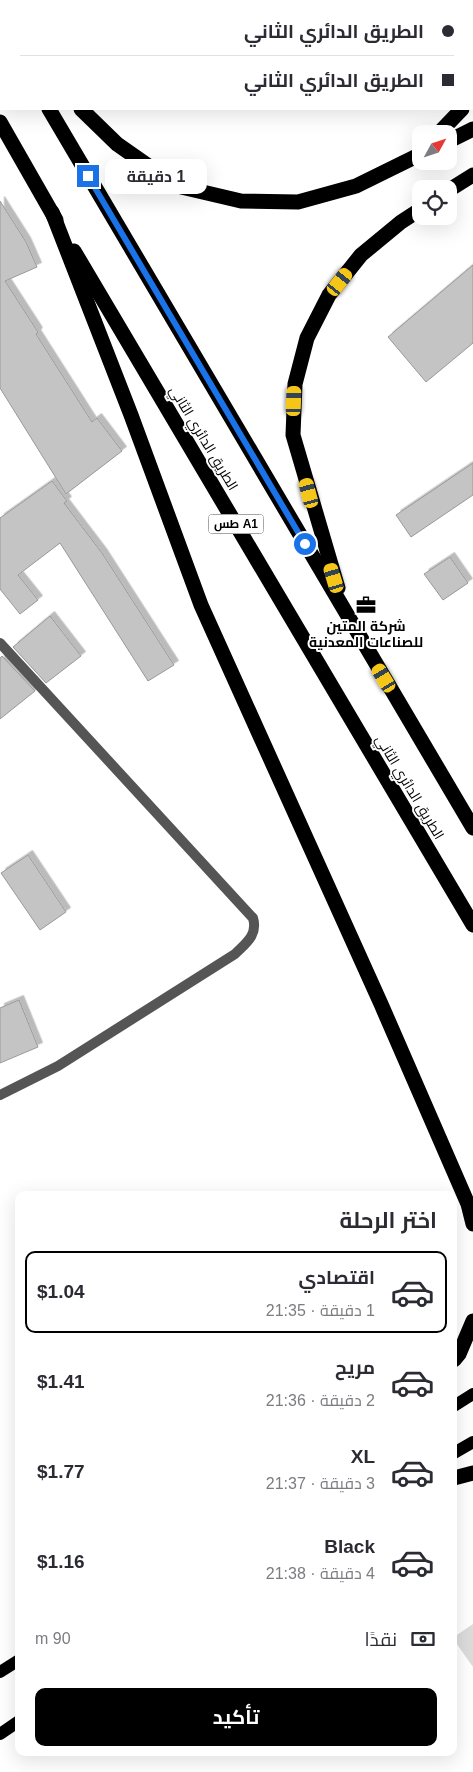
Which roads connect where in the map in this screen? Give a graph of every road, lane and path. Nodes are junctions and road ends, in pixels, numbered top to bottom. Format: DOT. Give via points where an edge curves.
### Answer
graph roads {
  1 [pos="50,110"];
  2 [pos="82,110"];
  3 [pos="461,110"];
  4 [pos="0,122"];
  5 [pos="447,125"];
  6 [pos="473,129"];
  7 [pos="458,136"];
  8 [pos="412,158"];
  9 [pos="473,175"];
  10 [pos="473,184"];
  11 [pos="457,186"];
  12 [pos="457,189"];
  13 [pos="52,212"];
  14 [pos="412,214"];
  15 [pos="345,611"];
  16 [pos="0,643"];
  17 [pos="473,828"];
  18 [pos="473,925"];
  19 [pos="0,1095"];
  20 [pos="473,1224"];
  21 [pos="473,1321"];
  22 [pos="457,1356"];
  23 [pos="473,1394"];
  24 [pos="457,1404"];
  25 [pos="473,1442"];
  26 [pos="457,1451"];
  27 [pos="473,1473"];
  28 [pos="457,1477"];
  29 [pos="15,1663"];
  30 [pos="0,1672"];
  31 [pos="15,1724"];
  32 [pos="0,1734"];
  1 -- 15 [label="highway"];
  2 -- 8 [label="highway" via="117,144 177,186 240,201 298,202 356,186"];
  3 -- 5 [label="highway"];
  4 -- 13 [label="highway, الطريق الدائري الثاني / طس A1"];
  6 -- 7 [label="highway"];
  9 -- 11 [label="highway"];
  10 -- 12 [label="highway"];
  13 -- 18 [label="highway, الطريق الدائري الثاني / طس A1"];
  13 -- 20 [label="highway" via="200,605 381,1004 468,1204"];
  14 -- 15 [label="highway" via="360,255 329,295 307,338 295,384 293,435"];
  15 -- 17 [label="highway"];
  16 -- 19 [label="street" via="252,918 254,924 252,935 235,954 58,1066"];
  21 -- 22 [label="highway"];
  23 -- 24 [label="main road"];
  25 -- 26 [label="main road"];
  27 -- 28 [label="highway"];
  29 -- 30 [label="main road"];
  31 -- 32 [label="main road"];
}
